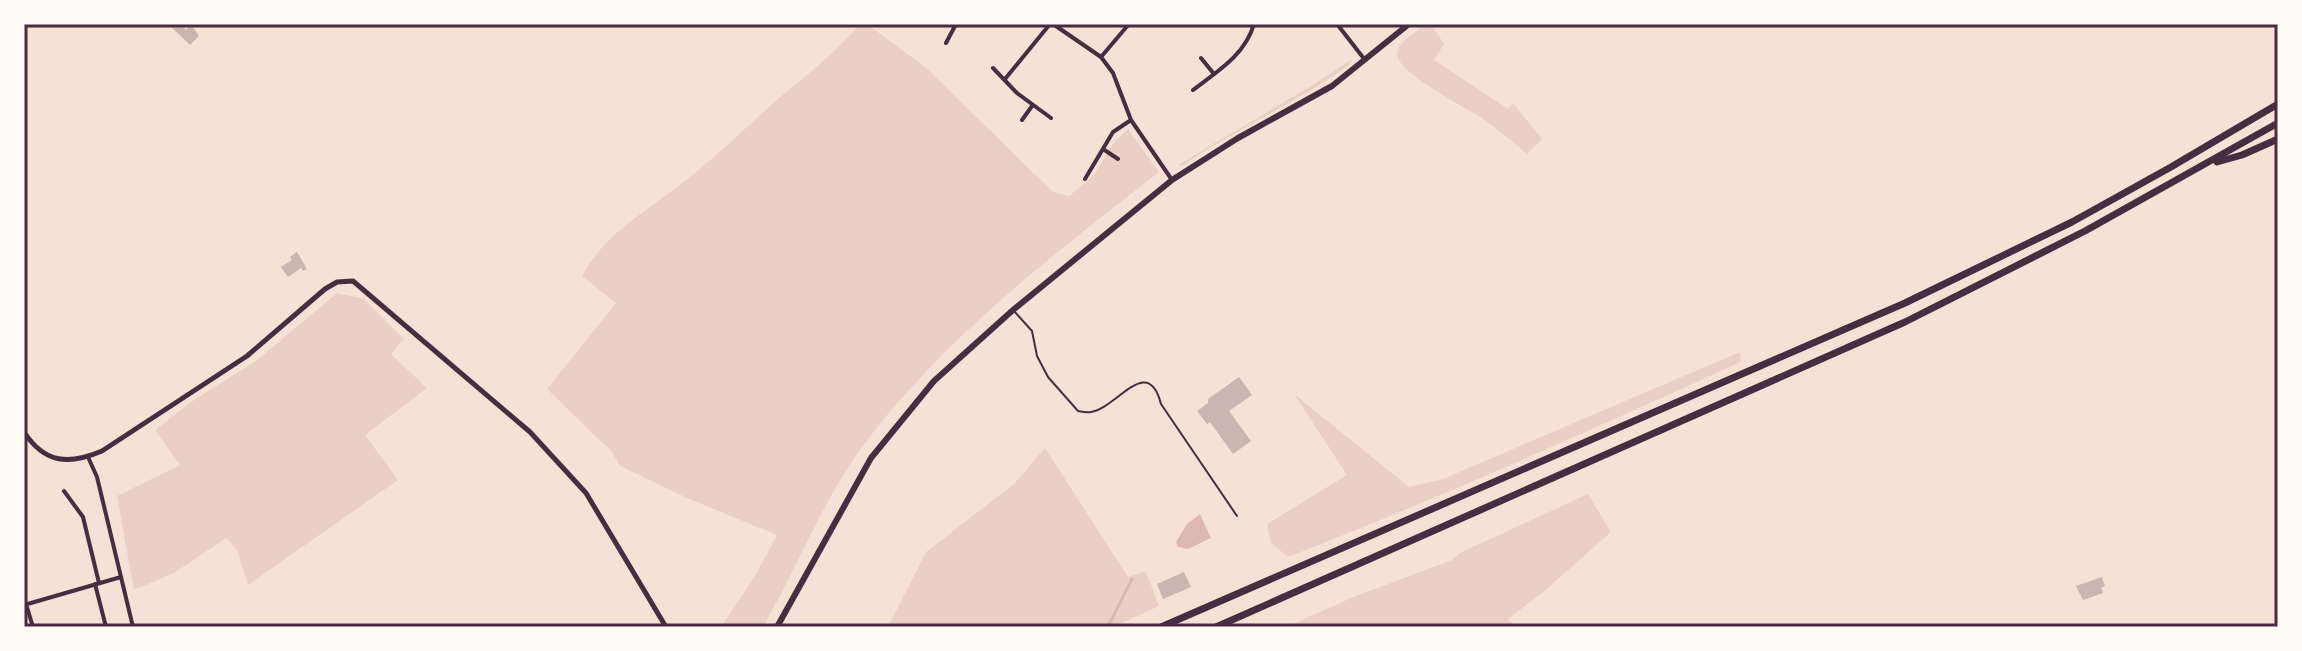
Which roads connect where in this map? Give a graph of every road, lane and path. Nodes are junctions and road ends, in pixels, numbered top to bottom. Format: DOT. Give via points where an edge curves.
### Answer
graph roads {
  1 [pos="956,24"];
  2 [pos="1052,24"];
  3 [pos="1129,24"];
  4 [pos="1254,24"];
  5 [pos="1337,24"];
  6 [pos="1409,24"];
  7 [pos="946,43"];
  8 [pos="1101,57"];
  9 [pos="1201,58"];
  10 [pos="1365,60"];
  11 [pos="993,68"];
  12 [pos="1214,74"];
  13 [pos="1005,79"];
  14 [pos="1193,90"];
  15 [pos="2278,104"];
  16 [pos="1032,106"];
  17 [pos="1051,118"];
  18 [pos="1022,120"];
  19 [pos="1131,120"];
  20 [pos="2278,123"];
  21 [pos="2278,139"];
  22 [pos="1103,149"];
  23 [pos="1118,159"];
  24 [pos="2209,164"];
  25 [pos="1085,179"];
  26 [pos="1172,180"];
  27 [pos="1013,310"];
  28 [pos="24,432"];
  29 [pos="88,457"];
  30 [pos="64,491"];
  31 [pos="1237,516"];
  32 [pos="121,577"];
  33 [pos="97,584"];
  34 [pos="25,604"];
  35 [pos="33,627"];
  36 [pos="106,627"];
  37 [pos="133,627"];
  38 [pos="666,627"];
  39 [pos="777,627"];
  40 [pos="1161,627"];
  41 [pos="1216,627"];
  1 -- 7 [label="street"];
  2 -- 8 [label="street"];
  2 -- 13 [label="street"];
  3 -- 8 [label="street"];
  4 -- 12 [label="street" via="1250,39"];
  5 -- 10 [label="street"];
  6 -- 10 [label="main road"];
  8 -- 19 [label="street"];
  9 -- 12 [label="street"];
  10 -- 26 [label="main road" via="1332,86"];
  11 -- 13 [label="street"];
  12 -- 14 [label="street"];
  13 -- 16 [label="street"];
  15 -- 40 [label="highway" via="2072,222 1905,303"];
  16 -- 17 [label="street"];
  16 -- 18 [label="street"];
  19 -- 22 [label="street" via="1113,132"];
  19 -- 26 [label="street"];
  20 -- 24 [label="highway"];
  21 -- 24 [label="highway"];
  22 -- 23 [label="street"];
  22 -- 25 [label="street"];
  24 -- 41 [label="highway" via="1905,322"];
  26 -- 27 [label="main road"];
  27 -- 31 [label="lane" via="1032,331 1048,377 1078,411 1108,405 1136,383 1153,386"];
  27 -- 39 [label="main road" via="934,381 871,458"];
  28 -- 29 [label="street" via="49,456 69,461"];
  29 -- 32 [label="street"];
  29 -- 38 [label="street" via="247,356 325,289 353,281 539,441 586,493"];
  30 -- 33 [label="street" via="83,517"];
  32 -- 33 [label="street"];
  32 -- 37 [label="street"];
  33 -- 34 [label="street"];
  33 -- 36 [label="street"];
  34 -- 35 [label="street"];
}
